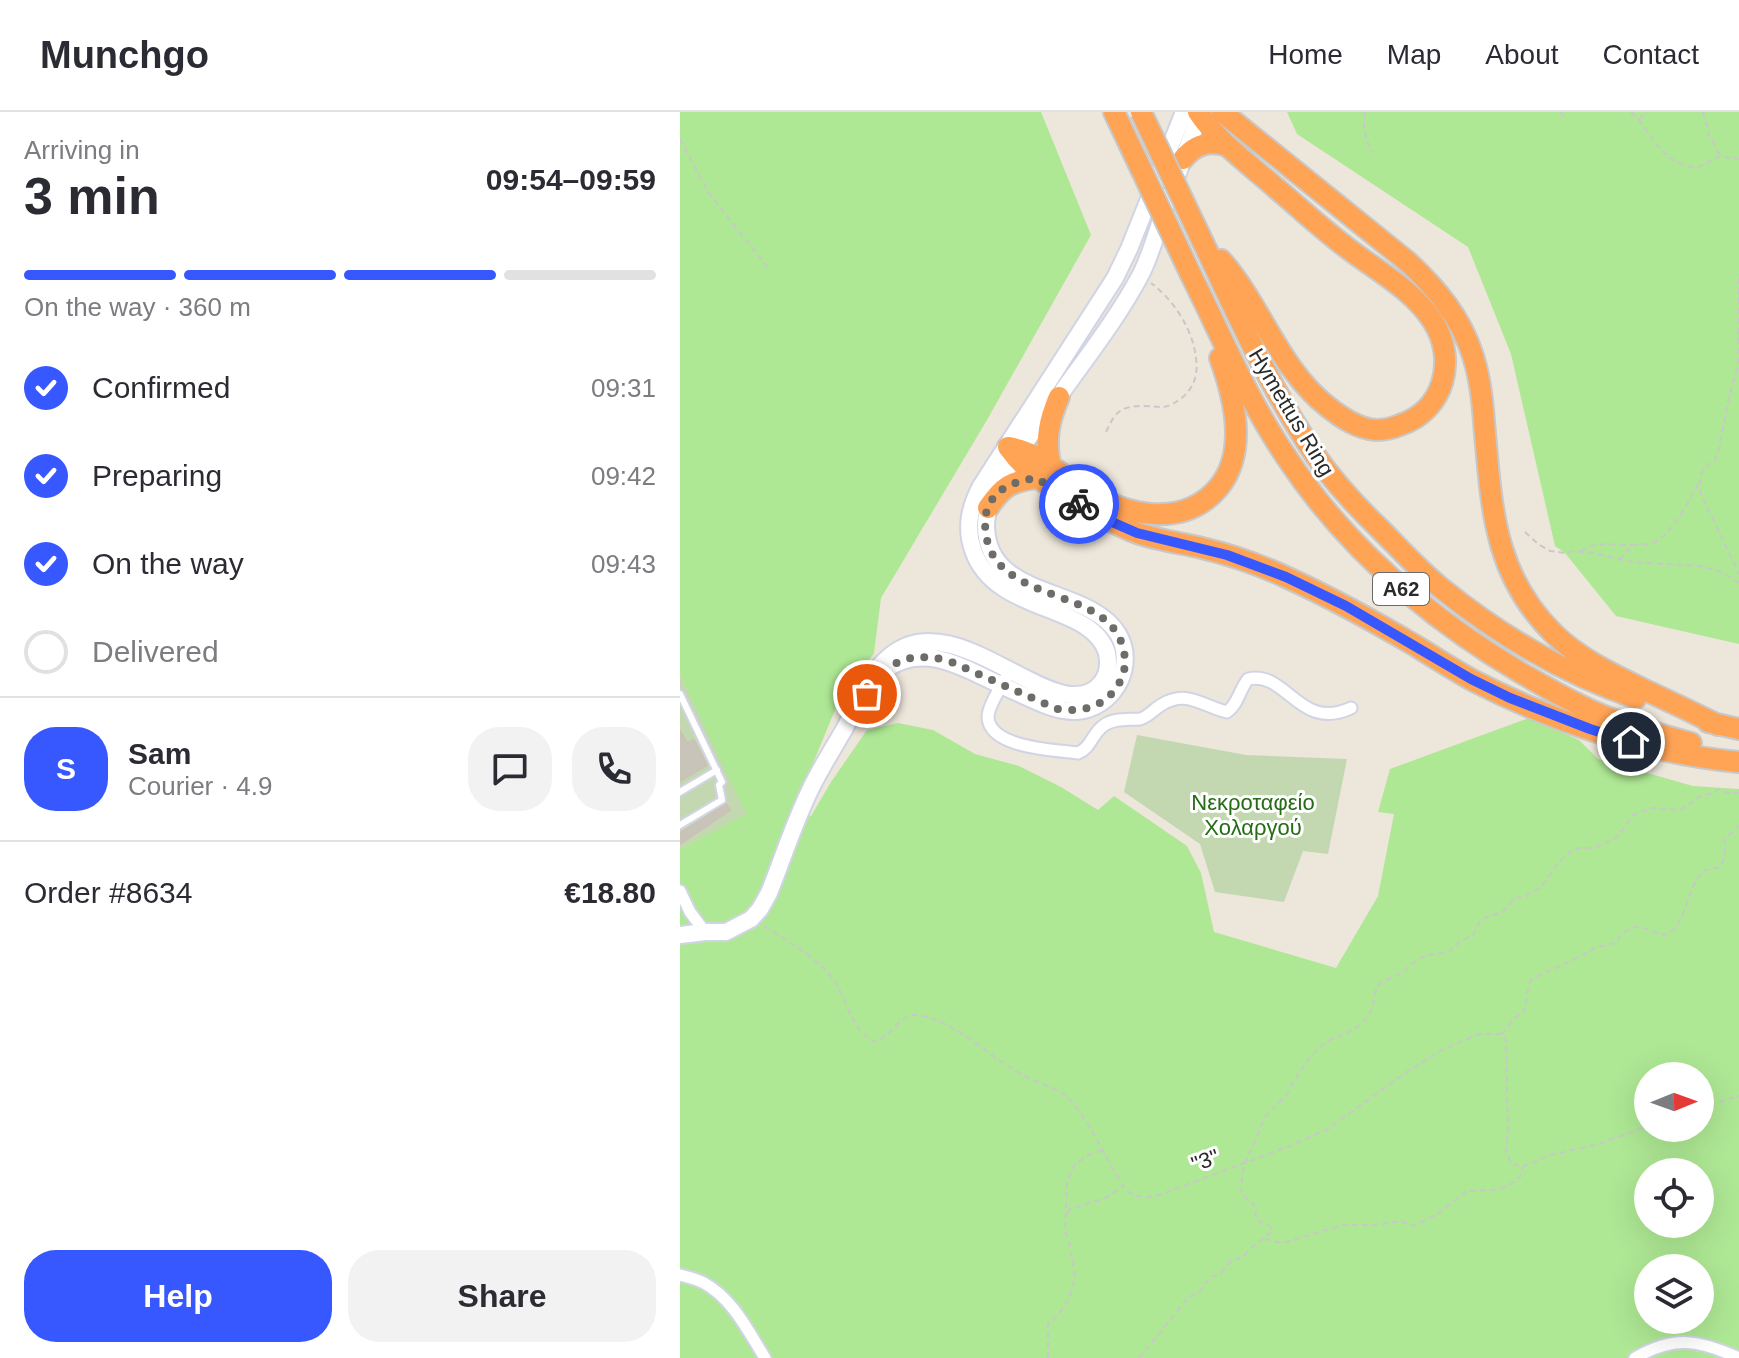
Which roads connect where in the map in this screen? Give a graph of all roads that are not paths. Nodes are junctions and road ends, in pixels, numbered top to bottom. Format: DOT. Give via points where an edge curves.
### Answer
graph roads {
  1 [pos="1114,112"];
  2 [pos="1141,112"];
  3 [pos="1222,112"];
  4 [pos="1196,113"];
  5 [pos="1238,120"];
  6 [pos="1228,146"];
  7 [pos="1183,159"];
  8 [pos="1200,236"];
  9 [pos="1191,275"];
  10 [pos="1059,397"];
  11 [pos="1015,451"];
  12 [pos="1043,471"];
  13 [pos="988,508"];
  14 [pos="1006,678"];
  15 [pos="680,694"];
  16 [pos="1351,708"];
  17 [pos="1718,725"];
  18 [pos="1739,729"];
  19 [pos="1739,754"];
  20 [pos="1739,762"];
  21 [pos="717,770"];
  22 [pos="680,792"];
  23 [pos="680,825"];
  24 [pos="680,891"];
  25 [pos="685,911"];
  26 [pos="705,932"];
  27 [pos="680,935"];
  28 [pos="680,1275"];
  29 [pos="765,1358"];
  30 [pos="1635,1358"];
  31 [pos="1739,1358"];
  1 -- 9 [label="highway, Hymettus Ring / Α62, bridge"];
  2 -- 8 [label="highway, Hymettus Ring / Α62, bridge"];
  3 -- 5 [label="highway"];
  4 -- 6 [label="highway"];
  4 -- 7 [label="street"];
  4 -- 11 [label="street" via="1115,278"];
  5 -- 17 [label="highway" via="1408,262 1448,306 1473,355 1480,383 1495,525 1503,553 1538,617 1597,666"];
  6 -- 7 [label="highway" via="1208,143"];
  6 -- 8 [label="highway" via="1426,311 1446,355 1435,399 1412,421 1391,428 1376,430 1342,418 1297,376 1229,269"];
  7 -- 10 [label="street" via="1140,275"];
  8 -- 17 [label="highway, Hymettus Ring / Α62" via="1256,355 1307,443 1357,508 1410,561 1469,610 1540,655 1619,692"];
  9 -- 12 [label="highway" via="1234,412 1234,451 1221,485 1194,508 1156,516 1124,508"];
  9 -- 19 [label="highway, Hymettus Ring / Α62" via="1230,358 1287,458 1342,529 1403,590 1497,658 1580,705 1655,733"];
  10 -- 11 [label="street"];
  10 -- 12 [label="highway"];
  11 -- 12 [label="highway"];
  11 -- 13 [label="street"];
  11 -- 14 [label="street" via="973,501 969,527 976,558 1001,588 1091,629 1109,664 1102,683 1073,696"];
  12 -- 13 [label="highway" via="1006,486"];
  12 -- 20 [label="highway" via="1112,522 1286,577 1510,698 1651,748"];
  13 -- 14 [label="street" via="986,537 998,564 1102,617 1124,648 1123,676 1108,698 1084,710 1057,709"];
  14 -- 16 [label="street" via="991,707 992,729 1013,743 1078,753 1104,724 1144,718 1173,698 1227,712 1248,679 1256,677 1314,712 1338,714"];
  14 -- 26 [label="street" via="930,657 900,660 879,676 811,787 760,909 726,932"];
  15 -- 21 [label="lane"];
  17 -- 18 [label="highway, Hymettus Ring / Α62"];
  21 -- 22 [label="lane"];
  21 -- 23 [label="lane" via="722,800"];
  24 -- 25 [label="street"];
  25 -- 26 [label="street"];
  26 -- 27 [label="street"];
  28 -- 29 [label="street" via="719,1293"];
  30 -- 31 [label="street" via="1655,1346 1694,1342"];
}
